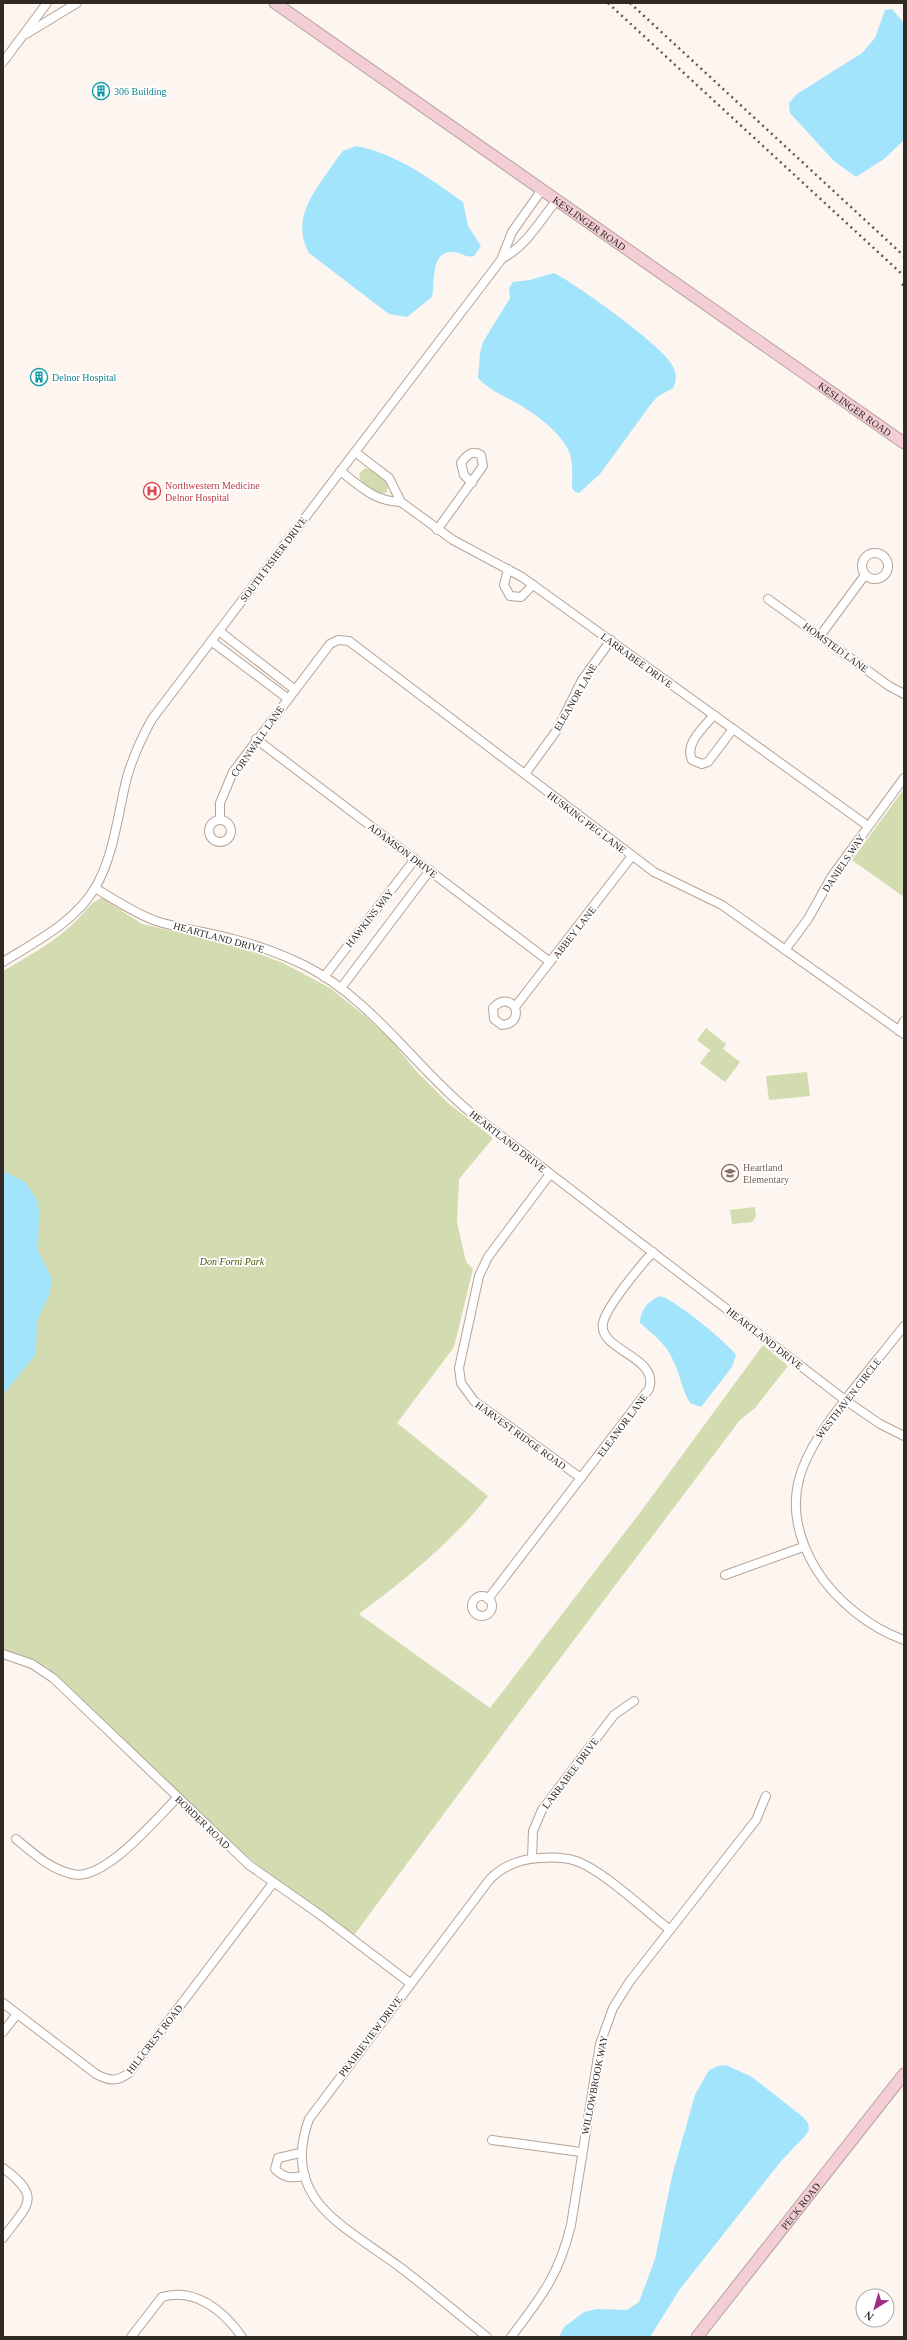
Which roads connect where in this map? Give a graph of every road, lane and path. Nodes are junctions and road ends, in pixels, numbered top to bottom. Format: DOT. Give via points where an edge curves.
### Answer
graph roads {
  1 [pos="46,3"];
  2 [pos="77,3"];
  3 [pos="275,3"];
  4 [pos="22,36"];
  5 [pos="3,62"];
  6 [pos="541,191"];
  7 [pos="556,200"];
  8 [pos="502,259"];
  9 [pos="904,443"];
  10 [pos="355,452"];
  11 [pos="340,471"];
  12 [pos="472,483"];
  13 [pos="401,502"];
  14 [pos="437,530"];
  15 [pos="508,569"];
  16 [pos="865,575"];
  17 [pos="533,585"];
  18 [pos="768,599"];
  19 [pos="219,631"];
  20 [pos="820,636"];
  21 [pos="611,640"];
  22 [pos="211,641"];
  23 [pos="294,689"];
  24 [pos="904,694"];
  25 [pos="287,698"];
  26 [pos="714,715"];
  27 [pos="733,729"];
  28 [pos="256,739"];
  29 [pos="525,774"];
  30 [pos="904,778"];
  31 [pos="220,819"];
  32 [pos="868,826"];
  33 [pos="632,856"];
  34 [pos="415,859"];
  35 [pos="430,870"];
  36 [pos="95,888"];
  37 [pos="786,950"];
  38 [pos="3,962"];
  39 [pos="550,962"];
  40 [pos="324,977"];
  41 [pos="341,988"];
  42 [pos="515,1007"];
  43 [pos="904,1021"];
  44 [pos="902,1032"];
  45 [pos="550,1174"];
  46 [pos="653,1252"];
  47 [pos="904,1326"];
  48 [pos="845,1400"];
  49 [pos="904,1436"];
  50 [pos="581,1478"];
  51 [pos="803,1547"];
  52 [pos="725,1574"];
  53 [pos="488,1599"];
  54 [pos="904,1640"];
  55 [pos="3,1654"];
  56 [pos="634,1701"];
  57 [pos="766,1796"];
  58 [pos="177,1798"];
  59 [pos="16,1839"];
  60 [pos="532,1858"];
  61 [pos="273,1883"];
  62 [pos="670,1930"];
  63 [pos="410,1983"];
  64 [pos="3,2003"];
  65 [pos="17,2014"];
  66 [pos="3,2032"];
  67 [pos="904,2074"];
  68 [pos="492,2140"];
  69 [pos="581,2152"];
  70 [pos="300,2153"];
  71 [pos="3,2168"];
  72 [pos="305,2176"];
  73 [pos="3,2238"];
  74 [pos="131,2337"];
  75 [pos="242,2337"];
  76 [pos="487,2337"];
  77 [pos="512,2337"];
  78 [pos="697,2337"];
  1 -- 4 [label="street"];
  2 -- 4 [label="street"];
  3 -- 6 [label="main road, KESLINGER ROAD"];
  4 -- 5 [label="street"];
  6 -- 7 [label="main road, KESLINGER ROAD"];
  6 -- 8 [label="street, SOUTH FISHER DRIVE" via="512,232 505,245"];
  7 -- 8 [label="street, SOUTH FISHER DRIVE" via="523,243"];
  7 -- 9 [label="main road, KESLINGER ROAD"];
  8 -- 10 [label="street, SOUTH FISHER DRIVE"];
  10 -- 11 [label="street, SOUTH FISHER DRIVE"];
  10 -- 13 [label="street, LARRABEE DRIVE" via="389,478"];
  11 -- 13 [label="street" via="376,498"];
  11 -- 19 [label="street, SOUTH FISHER DRIVE"];
  12 -- 14 [label="street"];
  13 -- 14 [label="street, LARRABEE DRIVE"];
  14 -- 15 [label="street, LARRABEE DRIVE"];
  15 -- 17 [label="street, LARRABEE DRIVE"];
  15 -- 17 [label="street" via="504,586 510,596 520,597"];
  16 -- 20 [label="street"];
  17 -- 21 [label="street, LARRABEE DRIVE"];
  18 -- 20 [label="street, HOMSTED LANE"];
  19 -- 22 [label="street, SOUTH FISHER DRIVE"];
  19 -- 23 [label="street"];
  20 -- 24 [label="street, HOMSTED LANE"];
  21 -- 26 [label="street, LARRABEE DRIVE"];
  21 -- 29 [label="street, ELEANOR LANE" via="582,680 556,730"];
  22 -- 25 [label="street"];
  22 -- 36 [label="street, SOUTH FISHER DRIVE" via="145,732 128,776 109,849"];
  23 -- 25 [label="street, CORNWALL LANE"];
  23 -- 29 [label="street, HUSKING PEG LANE" via="330,644 338,640 349,641"];
  25 -- 28 [label="street, CORNWALL LANE"];
  26 -- 27 [label="street, LARRABEE DRIVE"];
  26 -- 27 [label="street" via="691,744 689,755 692,760 702,764 708,762"];
  27 -- 32 [label="street, LARRABEE DRIVE"];
  28 -- 31 [label="street, CORNWALL LANE" via="230,778 220,803"];
  28 -- 34 [label="street, ADAMSON DRIVE"];
  29 -- 33 [label="street, HUSKING PEG LANE"];
  30 -- 32 [label="street, DANIELS WAY"];
  32 -- 37 [label="street, DANIELS WAY" via="832,876 808,919"];
  33 -- 37 [label="street, HUSKING PEG LANE" via="662,877 717,902"];
  33 -- 39 [label="street, ABBEY LANE"];
  34 -- 35 [label="street, ADAMSON DRIVE"];
  34 -- 40 [label="street, HAWKINS WAY"];
  35 -- 39 [label="street, ADAMSON DRIVE"];
  35 -- 41 [label="street, HAWKINS WAY"];
  36 -- 38 [label="street, SOUTH FISHER DRIVE" via="78,909 55,929"];
  36 -- 40 [label="street, HEARTLAND DRIVE" via="142,915 257,946 293,960"];
  37 -- 44 [label="street, HUSKING PEG LANE"];
  39 -- 42 [label="street, ABBEY LANE"];
  40 -- 41 [label="street, HEARTLAND DRIVE"];
  41 -- 45 [label="street, HEARTLAND DRIVE" via="379,1020 455,1100"];
  43 -- 44 [label="street, HUSKING PEG LANE"];
  45 -- 46 [label="street, HEARTLAND DRIVE"];
  45 -- 50 [label="street, HARVEST RIDGE ROAD" via="482,1268 460,1354 459,1375 465,1390 474,1402"];
  46 -- 48 [label="street, HEARTLAND DRIVE"];
  46 -- 50 [label="street, ELEANOR LANE" via="607,1312 603,1326 604,1332 611,1340 645,1367 651,1382 646,1394"];
  47 -- 48 [label="street, WESTHAVEN CIRCLE"];
  48 -- 49 [label="street, HEARTLAND DRIVE" via="880,1424"];
  48 -- 51 [label="street, WESTHAVEN CIRCLE" via="818,1436 801,1471 796,1495 796,1518"];
  50 -- 53 [label="street, ELEANOR LANE"];
  51 -- 52 [label="street"];
  51 -- 54 [label="street, WESTHAVEN CIRCLE" via="824,1583 841,1601 885,1633"];
  55 -- 58 [label="street, BORDER ROAD" via="32,1664 53,1678"];
  56 -- 60 [label="street, LARRABEE DRIVE" via="614,1715 542,1810 533,1831"];
  57 -- 62 [label="street, WILLOWBROOK WAY" via="756,1820"];
  58 -- 59 [label="street" via="117,1858 97,1871 73,1875 42,1861"];
  58 -- 61 [label="street, BORDER ROAD" via="249,1866"];
  60 -- 62 [label="street, PRAIRIEVIEW DRIVE" via="567,1858 587,1866"];
  60 -- 63 [label="street, PRAIRIEVIEW DRIVE" via="508,1864 490,1878"];
  61 -- 63 [label="street, BORDER ROAD" via="319,1914"];
  61 -- 65 [label="street, HILLCREST ROAD" via="129,2073 122,2078 106,2080 96,2074"];
  62 -- 69 [label="street, WILLOWBROOK WAY" via="620,1997 604,2028"];
  63 -- 70 [label="street, PRAIRIEVIEW DRIVE" via="315,2108 303,2134"];
  64 -- 65 [label="street, HILLCREST ROAD"];
  65 -- 66 [label="street"];
  67 -- 78 [label="main road, PECK ROAD"];
  68 -- 69 [label="street"];
  69 -- 77 [label="street, WILLOWBROOK WAY" via="571,2225 564,2252 548,2286"];
  70 -- 72 [label="street, PRAIRIEVIEW DRIVE"];
  70 -- 72 [label="street" via="278,2158 275,2169 282,2177"];
  71 -- 73 [label="street" via="27,2190 28,2200 25,2209"];
  72 -- 76 [label="street, PRAIRIEVIEW DRIVE" via="312,2196 336,2222 401,2268"];
  74 -- 75 [label="street" via="162,2297 184,2293 199,2298 222,2315"];
}
